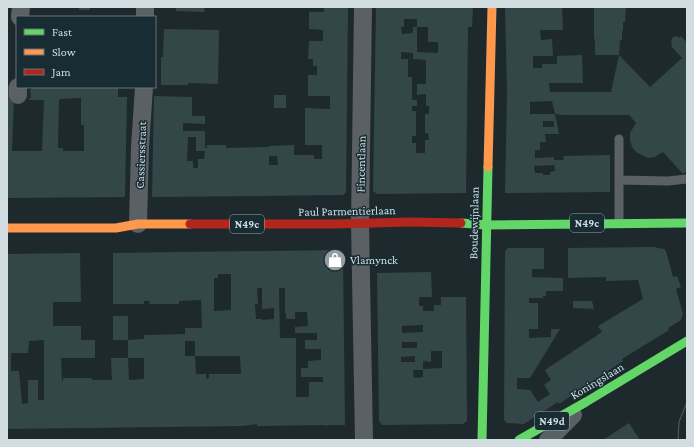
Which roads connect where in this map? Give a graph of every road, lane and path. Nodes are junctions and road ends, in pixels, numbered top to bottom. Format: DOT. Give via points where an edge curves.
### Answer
graph roads {
  1 [pos="363,7"];
  2 [pos="492,7"];
  3 [pos="144,88"];
  4 [pos="619,139"];
  5 [pos="687,178"];
  6 [pos="619,180"];
  7 [pos="687,222"];
  8 [pos="360,223"];
  9 [pos="619,223"];
  10 [pos="138,224"];
  11 [pos="486,225"];
  12 [pos="7,228"];
  13 [pos="687,342"];
  14 [pos="586,402"];
  15 [pos="364,440"];
  16 [pos="482,440"];
  17 [pos="518,440"];
  18 [pos="548,440"];
  1 -- 8 [label="street, Fincentlaan"];
  2 -- 11 [label="main road, Boudewijnlaan"];
  3 -- 10 [label="street, Cassiersstraat"];
  4 -- 6 [label="lane"];
  5 -- 6 [label="lane" via="668,181"];
  6 -- 9 [label="lane"];
  7 -- 9 [label="main road, Paul Parmentierlaan / N49c"];
  8 -- 10 [label="main road, Paul Parmentierlaan / N49c"];
  8 -- 11 [label="main road, Paul Parmentierlaan / N49c"];
  8 -- 15 [label="street, Fincentlaan"];
  9 -- 11 [label="main road, Paul Parmentierlaan / N49c"];
  10 -- 12 [label="main road, Paul Parmentierlaan / N49c" via="116,228"];
  11 -- 16 [label="main road, Boudewijnlaan"];
  13 -- 14 [label="main road, Koningslaan / N49d"];
  14 -- 17 [label="main road, Koningslaan / N49d"];
  14 -- 18 [label="street"];
}
